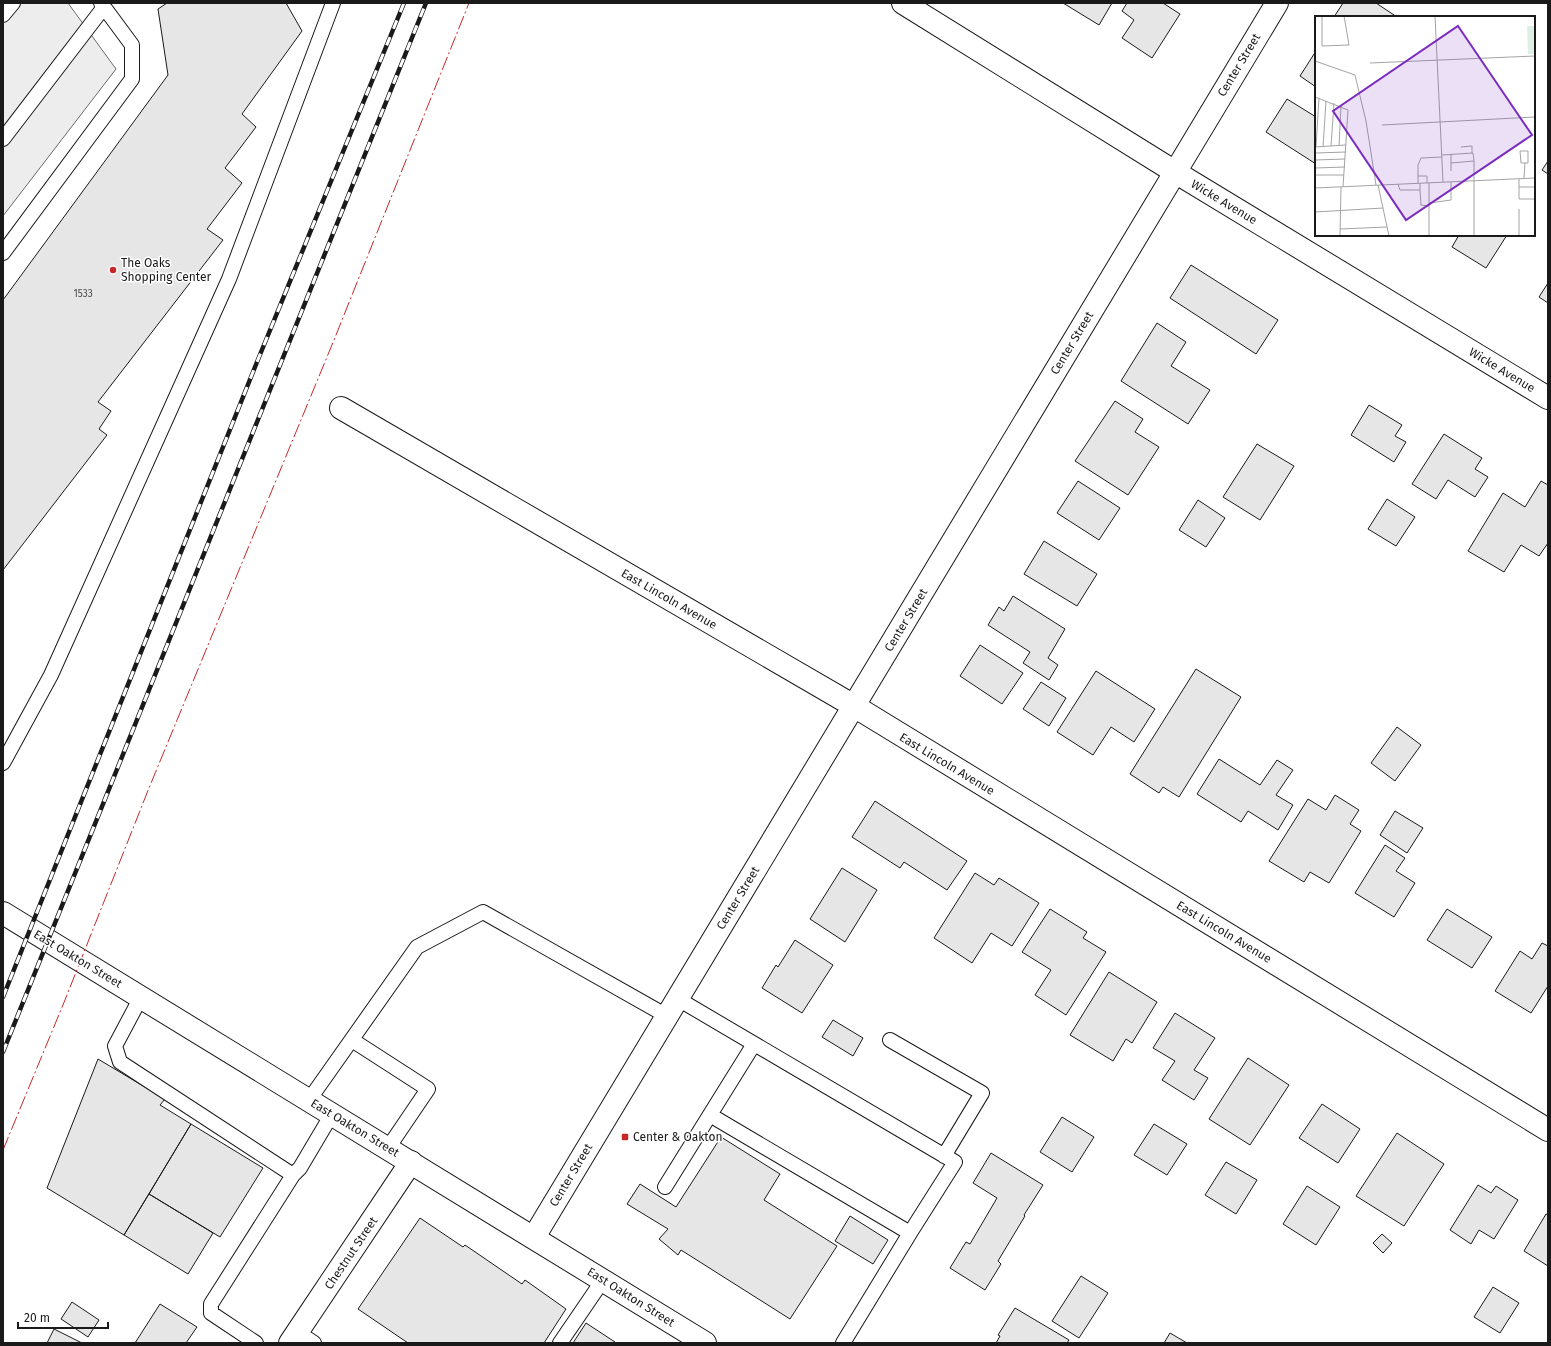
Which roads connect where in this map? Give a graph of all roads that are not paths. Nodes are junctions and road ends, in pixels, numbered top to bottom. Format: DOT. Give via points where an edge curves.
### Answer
graph roads {
  1 [pos="13,3"];
  2 [pos="333,3"];
  3 [pos="903,3"];
  4 [pos="1277,3"];
  5 [pos="103,5"];
  6 [pos="3,15"];
  7 [pos="3,139"];
  8 [pos="1175,172"];
  9 [pos="3,253"];
  10 [pos="1548,398"];
  11 [pos="341,408"];
  12 [pos="854,706"];
  13 [pos="3,764"];
  14 [pos="3,913"];
  15 [pos="141,997"];
  16 [pos="672,1008"];
  17 [pos="352,1040"];
  18 [pos="890,1040"];
  19 [pos="754,1044"];
  20 [pos="309,1100"];
  21 [pos="332,1114"];
  22 [pos="710,1115"];
  23 [pos="1548,1130"];
  24 [pos="388,1148"];
  25 [pos="944,1156"];
  26 [pos="411,1162"];
  27 [pos="293,1175"];
  28 [pos="665,1187"];
  29 [pos="910,1233"];
  30 [pos="534,1237"];
  31 [pos="602,1280"];
  32 [pos="300,1339"];
  33 [pos="256,1343"];
  34 [pos="560,1343"];
  35 [pos="705,1343"];
  36 [pos="844,1343"];
  1 -- 6 [label="lane"];
  2 -- 13 [label="lane" via="229,279 51,675"];
  3 -- 8 [label="street, Wicke Avenue"];
  4 -- 8 [label="street, Center Street"];
  5 -- 7 [label="lane"];
  5 -- 9 [label="lane" via="132,45 132,79"];
  8 -- 10 [label="street, Wicke Avenue"];
  8 -- 12 [label="street, Center Street"];
  11 -- 12 [label="street, East Lincoln Avenue"];
  12 -- 16 [label="street, Center Street"];
  12 -- 23 [label="street, East Lincoln Avenue"];
  14 -- 15 [label="street, East Oakton Street"];
  15 -- 20 [label="street, East Oakton Street"];
  15 -- 27 [label="lane" via="115,1046 120,1062"];
  16 -- 17 [label="lane" via="483,912 417,947"];
  16 -- 19 [label="lane"];
  16 -- 30 [label="street, Center Street"];
  17 -- 20 [label="lane"];
  17 -- 24 [label="lane" via="428,1089"];
  18 -- 25 [label="lane" via="982,1094"];
  19 -- 22 [label="lane"];
  19 -- 25 [label="lane"];
  20 -- 21 [label="street, East Oakton Street"];
  21 -- 24 [label="street, East Oakton Street"];
  21 -- 27 [label="lane" via="300,1168"];
  22 -- 28 [label="lane"];
  22 -- 29 [label="lane"];
  24 -- 26 [label="street, East Oakton Street"];
  25 -- 29 [label="lane" via="955,1162"];
  26 -- 30 [label="street, East Oakton Street"];
  26 -- 32 [label="street, Chestnut Street"];
  27 -- 33 [label="lane" via="211,1304 211,1313"];
  29 -- 36 [label="lane"];
  30 -- 31 [label="street, East Oakton Street"];
  31 -- 34 [label="lane"];
  31 -- 35 [label="street, East Oakton Street"];
}
